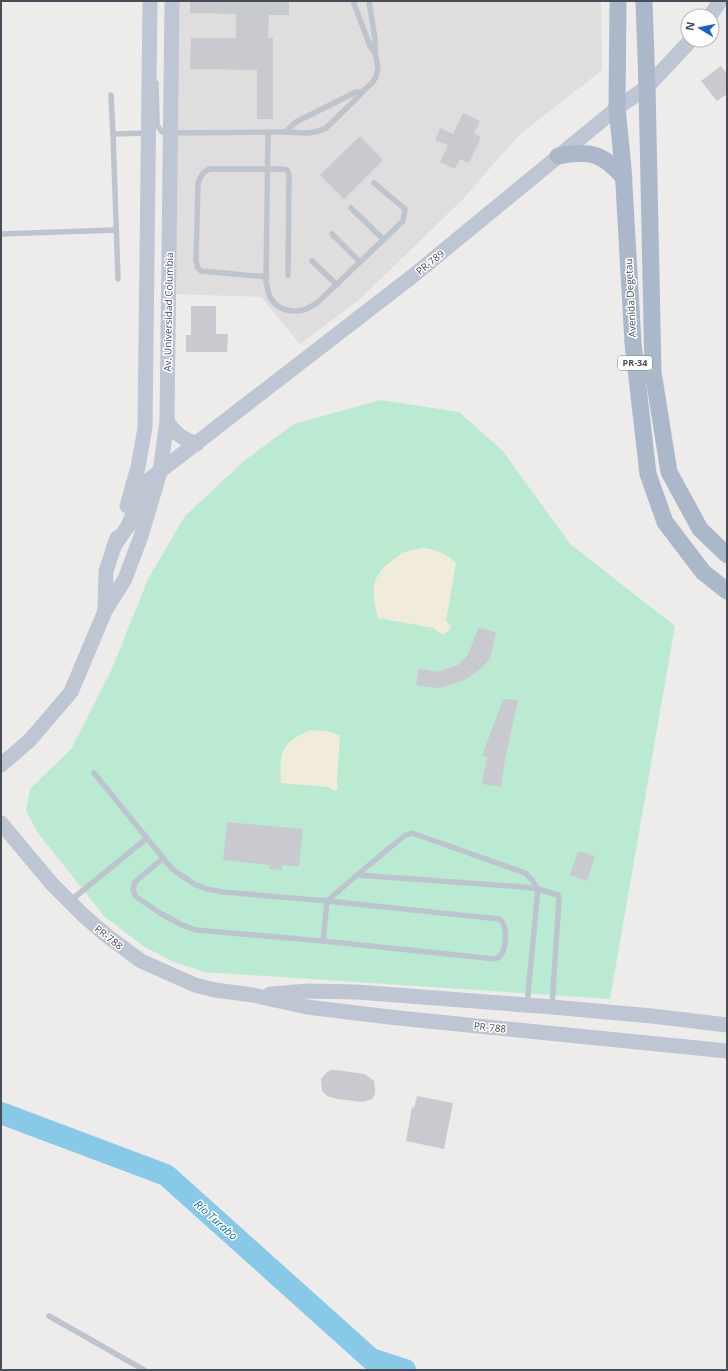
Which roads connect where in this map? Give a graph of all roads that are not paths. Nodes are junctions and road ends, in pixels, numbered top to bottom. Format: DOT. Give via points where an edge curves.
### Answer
graph roads {
  1 [pos="150,1"];
  2 [pos="172,1"];
  3 [pos="353,1"];
  4 [pos="369,1"];
  5 [pos="618,1"];
  6 [pos="644,1"];
  7 [pos="150,45"];
  8 [pos="684,48"];
  9 [pos="375,52"];
  10 [pos="155,71"];
  11 [pos="156,77"];
  12 [pos="648,87"];
  13 [pos="362,92"];
  14 [pos="111,95"];
  15 [pos="617,108"];
  16 [pos="285,132"];
  17 [pos="148,133"];
  18 [pos="170,133"];
  19 [pos="268,133"];
  20 [pos="113,134"];
  21 [pos="558,156"];
  22 [pos="267,169"];
  23 [pos="624,178"];
  24 [pos="374,183"];
  25 [pos="351,208"];
  26 [pos="116,230"];
  27 [pos="1,234"];
  28 [pos="332,234"];
  29 [pos="384,240"];
  30 [pos="312,261"];
  31 [pos="360,262"];
  32 [pos="288,275"];
  33 [pos="267,277"];
  34 [pos="118,279"];
  35 [pos="337,285"];
  36 [pos="147,305"];
  37 [pos="167,422"];
  38 [pos="197,444"];
  39 [pos="160,472"];
  40 [pos="114,546"];
  41 [pos="727,555"];
  42 [pos="727,591"];
  43 [pos="105,611"];
  44 [pos="1,765"];
  45 [pos="94,773"];
  46 [pos="1,822"];
  47 [pos="147,838"];
  48 [pos="163,858"];
  49 [pos="357,874"];
  50 [pos="538,889"];
  51 [pos="69,901"];
  52 [pos="327,901"];
  53 [pos="323,941"];
  54 [pos="253,995"];
  55 [pos="527,1005"];
  56 [pos="552,1007"];
  57 [pos="727,1025"];
  58 [pos="525,1030"];
  59 [pos="549,1033"];
  60 [pos="727,1051"];
  61 [pos="49,1316"];
  62 [pos="144,1370"];
  1 -- 7 [label="street, Av. Universidad Columbia"];
  2 -- 18 [label="street, Av. Universidad Columbia"];
  3 -- 9 [label="lane" via="370,46"];
  4 -- 9 [label="lane"];
  5 -- 15 [label="main road, Avenida Degetau / PR-34"];
  6 -- 12 [label="main road, Avenida Degetau / PR-34"];
  7 -- 10 [label="lane"];
  7 -- 17 [label="street, Av. Universidad Columbia"];
  8 -- 12 [label="street, PR-789 / PR-789"];
  9 -- 13 [label="lane" via="378,63 376,77"];
  11 -- 18 [label="lane" via="158,125 162,132"];
  12 -- 15 [label="street, PR-789 / PR-789"];
  12 -- 41 [label="main road, Avenida Degetau / PR-34" via="653,372 667,464 700,529"];
  13 -- 16 [label="lane" via="356,92 296,122"];
  13 -- 16 [label="lane" via="319,132"];
  14 -- 20 [label="lane"];
  15 -- 21 [label="street, PR-789 / PR-789"];
  15 -- 23 [label="main road, Avenida Degetau / PR-34"];
  16 -- 19 [label="lane"];
  17 -- 18 [label="street"];
  17 -- 20 [label="lane"];
  17 -- 36 [label="street, Av. Universidad Columbia"];
  18 -- 19 [label="lane"];
  18 -- 37 [label="street, Av. Universidad Columbia"];
  19 -- 22 [label="lane"];
  20 -- 26 [label="lane"];
  21 -- 23 [label="main road" via="595,154 611,163"];
  21 -- 38 [label="street, PR-789 / PR-789" via="414,275"];
  22 -- 32 [label="lane" via="287,170 289,174"];
  22 -- 33 [label="lane"];
  22 -- 33 [label="lane" via="209,169 203,172 198,184 196,261 201,271"];
  23 -- 42 [label="main road, Avenida Degetau / PR-34" via="633,342 648,474 665,522 703,572"];
  24 -- 29 [label="lane" via="405,209 403,221"];
  25 -- 29 [label="lane"];
  26 -- 27 [label="lane"];
  26 -- 34 [label="lane"];
  28 -- 31 [label="lane"];
  29 -- 31 [label="lane"];
  30 -- 35 [label="lane"];
  31 -- 35 [label="lane"];
  33 -- 35 [label="lane" via="269,296 274,303 291,311 304,310 317,303"];
  36 -- 39 [label="street" via="153,325 154,341 152,446"];
  36 -- 40 [label="street, Av. Universidad Columbia" via="145,428 138,467"];
  37 -- 38 [label="street" via="184,440"];
  37 -- 39 [label="street, Av. Universidad Columbia"];
  38 -- 39 [label="street, PR-789 / PR-789"];
  39 -- 40 [label="street, PR-789" via="143,488 128,526"];
  39 -- 43 [label="street, Av. Universidad Columbia" via="141,536 124,579"];
  40 -- 43 [label="street, Av. Universidad Columbia" via="106,571"];
  43 -- 44 [label="street, Av. Universidad Columbia" via="71,692 30,740"];
  45 -- 47 [label="lane"];
  46 -- 51 [label="street, PR-788 / PR-788"];
  47 -- 48 [label="lane"];
  47 -- 51 [label="lane"];
  48 -- 52 [label="lane" via="183,877 207,889"];
  48 -- 53 [label="lane" via="135,882 135,896 180,924 196,930"];
  49 -- 50 [label="lane"];
  49 -- 50 [label="lane" via="404,836 412,833 525,873"];
  49 -- 52 [label="lane"];
  50 -- 55 [label="lane"];
  50 -- 56 [label="lane" via="558,895 560,899"];
  51 -- 54 [label="street, PR-788 / PR-788" via="106,935 141,961 195,985"];
  52 -- 53 [label="lane"];
  52 -- 53 [label="lane" via="499,919 506,930 504,949 495,959"];
  54 -- 55 [label="street, PR-788 / PR-788" via="309,991 357,992"];
  54 -- 58 [label="street, PR-788 / PR-788" via="314,1008"];
  55 -- 56 [label="street, PR-788 / PR-788"];
  55 -- 58 [label="street"];
  56 -- 57 [label="street, PR-788 / PR-788"];
  56 -- 59 [label="street"];
  58 -- 59 [label="street, PR-788 / PR-788"];
  59 -- 60 [label="street, PR-788 / PR-788"];
  61 -- 62 [label="lane"];
}
